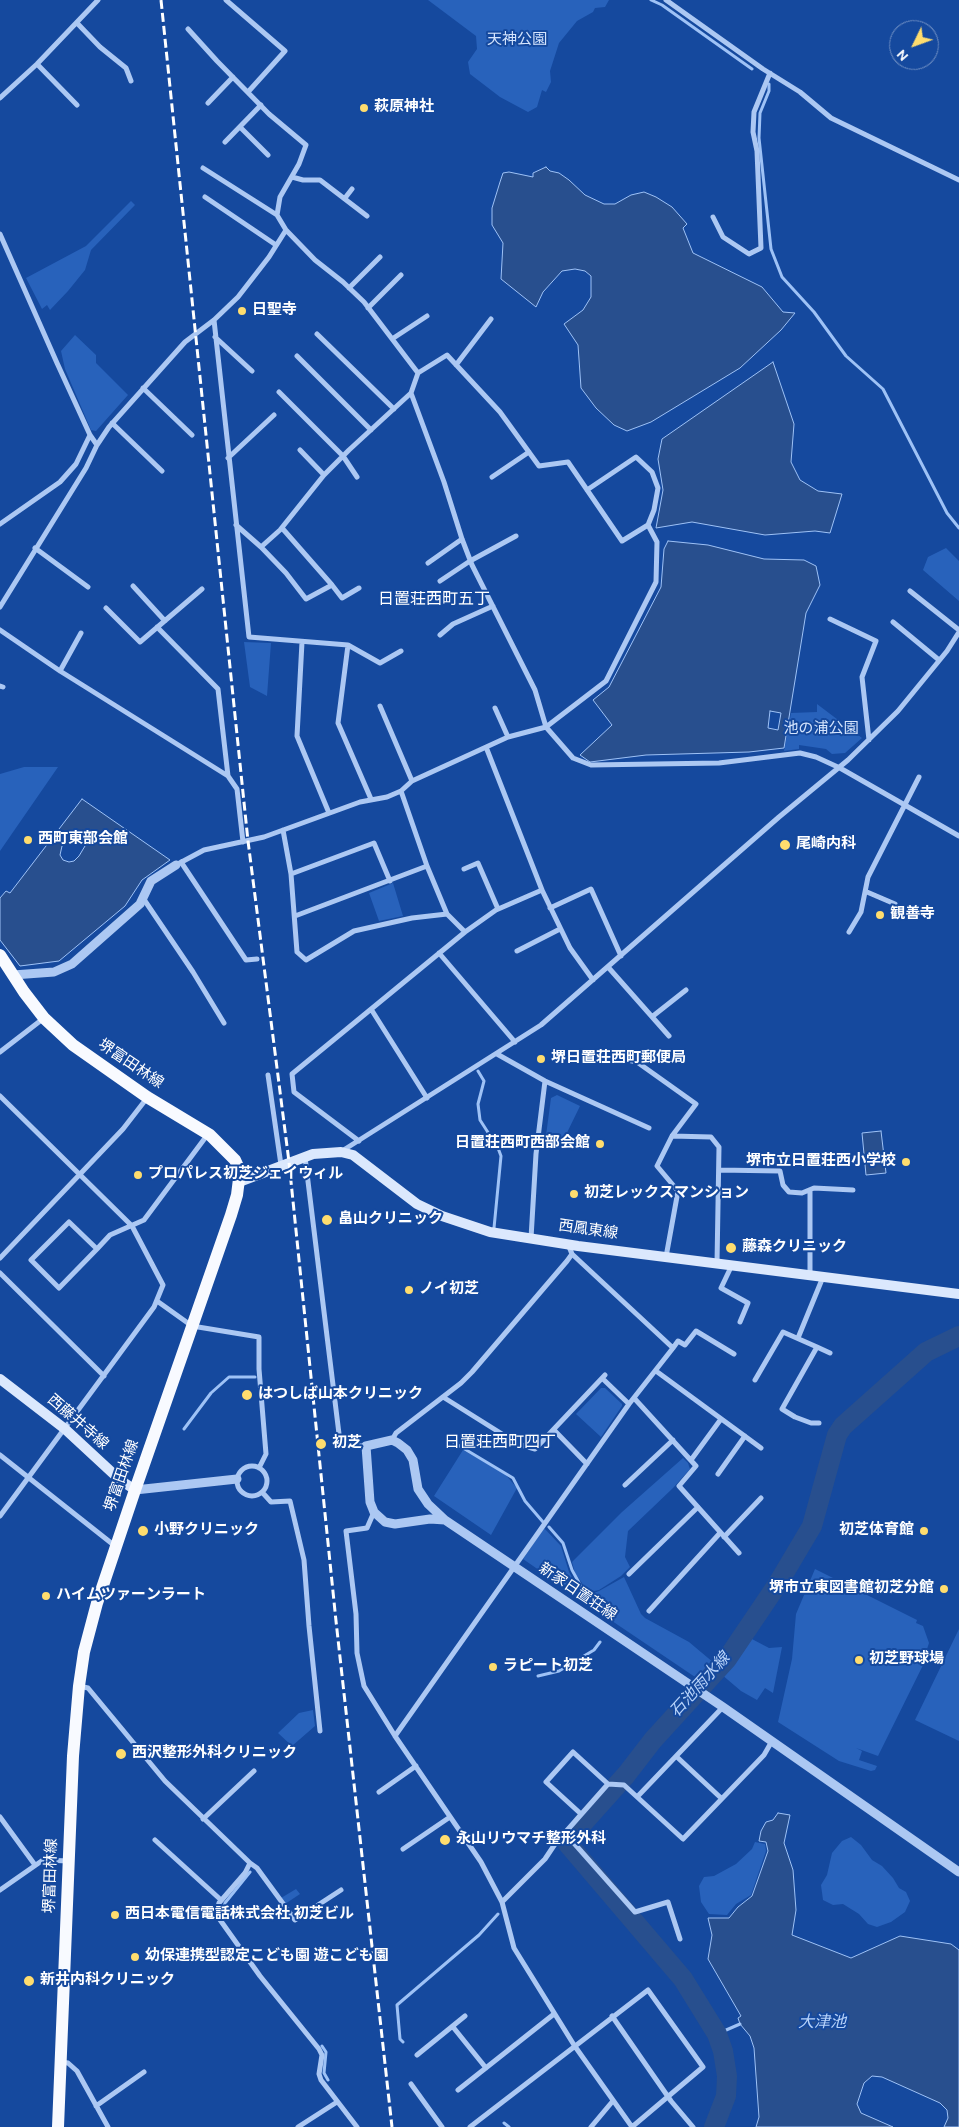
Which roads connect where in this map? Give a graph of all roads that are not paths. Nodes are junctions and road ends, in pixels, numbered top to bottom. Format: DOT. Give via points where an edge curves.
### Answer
graph roads {
  1 [pos="98,0"];
  2 [pos="226,0"];
  3 [pos="666,0"];
  4 [pos="77,23"];
  5 [pos="188,29"];
  6 [pos="37,64"];
  7 [pos="770,73"];
  8 [pos="233,77"];
  9 [pos="131,81"];
  10 [pos="248,92"];
  11 [pos="0,98"];
  12 [pos="208,103"];
  13 [pos="77,105"];
  14 [pos="261,105"];
  15 [pos="240,127"];
  16 [pos="225,142"];
  17 [pos="268,155"];
  18 [pos="203,168"];
  19 [pos="292,177"];
  20 [pos="959,180"];
  21 [pos="352,189"];
  22 [pos="205,197"];
  23 [pos="345,198"];
  24 [pos="277,215"];
  25 [pos="368,216"];
  26 [pos="713,217"];
  27 [pos="286,230"];
  28 [pos="0,234"];
  29 [pos="276,245"];
  30 [pos="380,257"];
  31 [pos="401,275"];
  32 [pos="349,288"];
  33 [pos="368,308"];
  34 [pos="428,316"];
  35 [pos="491,319"];
  36 [pos="214,320"];
  37 [pos="317,334"];
  38 [pos="215,337"];
  39 [pos="392,339"];
  40 [pos="297,356"];
  41 [pos="456,365"];
  42 [pos="252,372"];
  43 [pos="418,373"];
  44 [pos="143,388"];
  45 [pos="279,392"];
  46 [pos="411,393"];
  47 [pos="394,409"];
  48 [pos="274,415"];
  49 [pos="112,423"];
  50 [pos="371,430"];
  51 [pos="90,435"];
  52 [pos="192,435"];
  53 [pos="97,445"];
  54 [pos="300,450"];
  55 [pos="529,452"];
  56 [pos="343,456"];
  57 [pos="228,458"];
  58 [pos="162,471"];
  59 [pos="324,475"];
  60 [pos="357,477"];
  61 [pos="492,478"];
  62 [pos="588,490"];
  63 [pos="0,524"];
  64 [pos="236,525"];
  65 [pos="648,525"];
  66 [pos="282,528"];
  67 [pos="516,536"];
  68 [pos="462,539"];
  69 [pos="261,547"];
  70 [pos="35,548"];
  71 [pos="470,561"];
  72 [pos="428,563"];
  73 [pos="440,582"];
  74 [pos="332,585"];
  75 [pos="133,586"];
  76 [pos="88,587"];
  77 [pos="359,588"];
  78 [pos="202,589"];
  79 [pos="910,591"];
  80 [pos="493,606"];
  81 [pos="0,607"];
  82 [pos="106,608"];
  83 [pos="830,618"];
  84 [pos="165,621"];
  85 [pos="893,622"];
  86 [pos="157,627"];
  87 [pos="0,630"];
  88 [pos="959,631"];
  89 [pos="81,633"];
  90 [pos="440,635"];
  91 [pos="302,642"];
  92 [pos="348,645"];
  93 [pos="401,651"];
  94 [pos="939,660"];
  95 [pos="60,671"];
  96 [pos="380,706"];
  97 [pos="495,708"];
  98 [pos="546,727"];
  99 [pos="508,736"];
  100 [pos="868,740"];
  101 [pos="486,747"];
  102 [pos="840,768"];
  103 [pos="228,776"];
  104 [pos="919,778"];
  105 [pos="412,781"];
  106 [pos="401,791"];
  107 [pos="371,799"];
  108 [pos="906,805"];
  109 [pos="329,813"];
  110 [pos="283,830"];
  111 [pos="959,836"];
  112 [pos="243,842"];
  113 [pos="178,864"];
  114 [pos="427,866"];
  115 [pos="464,870"];
  116 [pos="291,874"];
  117 [pos="390,881"];
  118 [pos="542,890"];
  119 [pos="867,892"];
  120 [pos="143,898"];
  121 [pos="895,904"];
  122 [pos="550,908"];
  123 [pos="498,909"];
  124 [pos="448,914"];
  125 [pos="295,916"];
  126 [pos="560,928"];
  127 [pos="465,932"];
  128 [pos="849,932"];
  129 [pos="517,951"];
  130 [pos="439,952"];
  131 [pos="0,955"];
  132 [pos="621,956"];
  133 [pos="257,959"];
  134 [pos="608,967"];
  135 [pos="13,975"];
  136 [pos="594,980"];
  137 [pos="686,990"];
  138 [pos="371,1009"];
  139 [pos="653,1016"];
  140 [pos="44,1018"];
  141 [pos="224,1023"];
  142 [pos="669,1036"];
  143 [pos="514,1042"];
  144 [pos="0,1052"];
  145 [pos="497,1054"];
  146 [pos="608,1056"];
  147 [pos="268,1075"];
  148 [pos="545,1081"];
  149 [pos="0,1096"];
  150 [pos="148,1097"];
  151 [pos="427,1098"];
  152 [pos="649,1128"];
  153 [pos="208,1134"];
  154 [pos="672,1136"];
  155 [pos="359,1141"];
  156 [pos="341,1152"];
  157 [pos="305,1157"];
  158 [pos="281,1165"];
  159 [pos="719,1170"];
  160 [pos="80,1174"];
  161 [pos="239,1182"];
  162 [pos="853,1190"];
  163 [pos="810,1191"];
  164 [pos="132,1226"];
  165 [pos="531,1238"];
  166 [pos="97,1249"];
  167 [pos="570,1249"];
  168 [pos="666,1257"];
  169 [pos="0,1258"];
  170 [pos="717,1263"];
  171 [pos="732,1265"];
  172 [pos="0,1273"];
  173 [pos="810,1275"];
  174 [pos="823,1277"];
  175 [pos="959,1294"];
  176 [pos="157,1301"];
  177 [pos="740,1322"];
  178 [pos="192,1326"];
  179 [pos="798,1338"];
  180 [pos="817,1346"];
  181 [pos="673,1348"];
  182 [pos="830,1352"];
  183 [pos="734,1354"];
  184 [pos="656,1371"];
  185 [pos="104,1376"];
  186 [pos="0,1379"];
  187 [pos="755,1380"];
  188 [pos="443,1397"];
  189 [pos="634,1398"];
  190 [pos="629,1404"];
  191 [pos="721,1419"];
  192 [pos="818,1423"];
  193 [pos="65,1429"];
  194 [pos="554,1430"];
  195 [pos="745,1436"];
  196 [pos="392,1440"];
  197 [pos="673,1440"];
  198 [pos="366,1446"];
  199 [pos="761,1448"];
  200 [pos="0,1455"];
  201 [pos="691,1460"];
  202 [pos="587,1464"];
  203 [pos="259,1468"];
  204 [pos="718,1474"];
  205 [pos="29,1476"];
  206 [pos="237,1479"];
  207 [pos="625,1485"];
  208 [pos="134,1490"];
  209 [pos="262,1492"];
  210 [pos="761,1498"];
  211 [pos="698,1508"];
  212 [pos="374,1512"];
  213 [pos="0,1516"];
  214 [pos="445,1520"];
  215 [pos="722,1535"];
  216 [pos="116,1546"];
  217 [pos="739,1553"];
  218 [pos="514,1567"];
  219 [pos="629,1574"];
  220 [pos="648,1611"];
  221 [pos="79,1686"];
  222 [pos="723,1707"];
  223 [pos="320,1731"];
  224 [pos="395,1736"];
  225 [pos="772,1741"];
  226 [pos="677,1756"];
  227 [pos="416,1766"];
  228 [pos="254,1771"];
  229 [pos="608,1784"];
  230 [pos="379,1792"];
  231 [pos="638,1796"];
  232 [pos="721,1798"];
  233 [pos="582,1814"];
  234 [pos="0,1817"];
  235 [pos="450,1817"];
  236 [pos="203,1819"];
  237 [pos="565,1833"];
  238 [pos="155,1840"];
  239 [pos="403,1849"];
  240 [pos="70,1861"];
  241 [pos="250,1863"];
  242 [pos="35,1865"];
  243 [pos="959,1872"];
  244 [pos="0,1890"];
  245 [pos="341,1890"];
  246 [pos="221,1900"];
  247 [pos="502,1902"];
  248 [pos="680,1939"];
  249 [pos="554,2014"];
  250 [pos="465,2016"];
  251 [pos="612,2016"];
  252 [pos="453,2027"];
  253 [pos="574,2045"];
  254 [pos="417,2055"];
  255 [pos="61,2062"];
  256 [pos="486,2068"];
  257 [pos="144,2072"];
  258 [pos="411,2084"];
  259 [pos="458,2090"];
  260 [pos="668,2096"];
  261 [pos="337,2102"];
  262 [pos="612,2102"];
  263 [pos="96,2106"];
  264 [pos="473,2126"];
  265 [pos="58,2127"];
  266 [pos="108,2127"];
  267 [pos="298,2127"];
  268 [pos="357,2127"];
  269 [pos="442,2127"];
  270 [pos="591,2127"];
  271 [pos="632,2127"];
  272 [pos="693,2127"];
  1 -- 4 [label="street"];
  2 -- 10 [label="street" via="285,52"];
  3 -- 7 [label="street"];
  4 -- 6 [label="street"];
  4 -- 9 [label="street" via="126,68"];
  5 -- 8 [label="street"];
  6 -- 11 [label="street"];
  6 -- 13 [label="street"];
  7 -- 20 [label="street" via="800,92 831,118"];
  7 -- 26 [label="street" via="754,112 761,248 749,254 723,237"];
  8 -- 10 [label="street"];
  8 -- 12 [label="street"];
  10 -- 14 [label="street"];
  14 -- 15 [label="street"];
  14 -- 19 [label="street" via="306,145"];
  15 -- 16 [label="street"];
  15 -- 17 [label="street"];
  18 -- 24 [label="street"];
  19 -- 23 [label="street" via="320,180"];
  19 -- 24 [label="street" via="280,197"];
  21 -- 23 [label="street"];
  22 -- 29 [label="street"];
  23 -- 25 [label="street"];
  24 -- 27 [label="street"];
  27 -- 29 [label="street"];
  27 -- 32 [label="street" via="314,260"];
  28 -- 51 [label="street"];
  29 -- 36 [label="street" via="251,282"];
  30 -- 32 [label="street"];
  31 -- 33 [label="street"];
  32 -- 33 [label="street"];
  33 -- 39 [label="street"];
  34 -- 39 [label="street"];
  35 -- 41 [label="street"];
  36 -- 38 [label="street"];
  36 -- 44 [label="street" via="185,342"];
  37 -- 47 [label="street"];
  38 -- 42 [label="street"];
  38 -- 57 [label="street"];
  39 -- 43 [label="street"];
  40 -- 50 [label="street"];
  41 -- 43 [label="street" via="447,355"];
  41 -- 55 [label="street" via="500,412"];
  43 -- 46 [label="street"];
  44 -- 49 [label="street"];
  44 -- 52 [label="street"];
  45 -- 56 [label="street"];
  46 -- 47 [label="street"];
  46 -- 68 [label="street"];
  47 -- 50 [label="street"];
  48 -- 57 [label="street"];
  49 -- 53 [label="street"];
  49 -- 58 [label="street"];
  50 -- 56 [label="street"];
  51 -- 53 [label="street"];
  51 -- 63 [label="street" via="76,464 60,482"];
  53 -- 70 [label="street"];
  54 -- 59 [label="street"];
  55 -- 61 [label="street"];
  55 -- 62 [label="street" via="539,466 568,462"];
  56 -- 59 [label="street"];
  56 -- 60 [label="street"];
  57 -- 64 [label="street"];
  59 -- 66 [label="street"];
  62 -- 65 [label="street" via="622,541"];
  62 -- 65 [label="street" via="636,457 652,472 658,488"];
  64 -- 69 [label="street"];
  64 -- 91 [label="street" via="249,637"];
  65 -- 98 [label="street" via="657,542 656,582 606,682"];
  66 -- 69 [label="street"];
  66 -- 74 [label="street"];
  67 -- 71 [label="street"];
  68 -- 71 [label="street"];
  68 -- 72 [label="street"];
  69 -- 74 [label="street" via="306,600"];
  70 -- 76 [label="street"];
  70 -- 81 [label="street"];
  71 -- 73 [label="street"];
  71 -- 80 [label="street"];
  74 -- 77 [label="street" via="342,598"];
  75 -- 84 [label="street"];
  78 -- 84 [label="street"];
  79 -- 88 [label="street"];
  80 -- 90 [label="street" via="453,624"];
  80 -- 98 [label="street" via="535,690"];
  82 -- 86 [label="street" via="140,642"];
  83 -- 100 [label="street" via="876,641 862,677"];
  84 -- 86 [label="street"];
  85 -- 94 [label="street"];
  86 -- 103 [label="street" via="218,689"];
  87 -- 95 [label="street"];
  88 -- 94 [label="street"];
  89 -- 95 [label="street"];
  91 -- 92 [label="street"];
  91 -- 109 [label="street" via="297,736"];
  92 -- 93 [label="street" via="380,663"];
  92 -- 107 [label="street" via="338,723"];
  94 -- 100 [label="street" via="898,711"];
  95 -- 103 [label="street"];
  96 -- 105 [label="street"];
  97 -- 99 [label="street"];
  98 -- 99 [label="street"];
  98 -- 102 [label="street" via="574,758 590,766 719,763 800,753"];
  99 -- 101 [label="street"];
  100 -- 102 [label="street"];
  101 -- 105 [label="street"];
  101 -- 118 [label="street"];
  102 -- 108 [label="street"];
  102 -- 132 [label="street" via="779,817"];
  103 -- 112 [label="street" via="237,789"];
  104 -- 108 [label="street"];
  105 -- 106 [label="street"];
  106 -- 107 [label="street"];
  106 -- 114 [label="street"];
  107 -- 109 [label="street"];
  108 -- 111 [label="street"];
  108 -- 119 [label="street" via="868,877"];
  109 -- 110 [label="street"];
  110 -- 112 [label="street"];
  110 -- 116 [label="street"];
  112 -- 113 [label="street" via="204,850"];
  113 -- 120 [label="street" via="151,881"];
  113 -- 133 [label="street" via="246,960"];
  114 -- 117 [label="street"];
  114 -- 124 [label="street"];
  115 -- 123 [label="street" via="478,864"];
  116 -- 117 [label="street" via="374,842"];
  116 -- 125 [label="street"];
  117 -- 125 [label="street"];
  118 -- 122 [label="street"];
  118 -- 123 [label="street"];
  119 -- 121 [label="street"];
  119 -- 128 [label="street" via="861,912"];
  120 -- 135 [label="street" via="72,964 54,972"];
  120 -- 141 [label="street"];
  122 -- 126 [label="street"];
  122 -- 132 [label="street" via="591,890"];
  123 -- 127 [label="street"];
  124 -- 125 [label="street" via="354,931 306,960 297,952"];
  124 -- 127 [label="street"];
  126 -- 129 [label="street"];
  126 -- 136 [label="street" via="570,948"];
  127 -- 130 [label="street"];
  130 -- 138 [label="street"];
  130 -- 143 [label="street"];
  131 -- 135 [label="main road, 堺富田林線"];
  132 -- 134 [label="street"];
  134 -- 136 [label="street"];
  134 -- 139 [label="street"];
  135 -- 140 [label="main road, 堺富田林線"];
  136 -- 143 [label="street" via="541,1025"];
  137 -- 139 [label="street"];
  138 -- 151 [label="street"];
  138 -- 155 [label="street" via="292,1074 294,1092"];
  139 -- 142 [label="street"];
  140 -- 144 [label="street"];
  140 -- 150 [label="main road, 堺富田林線" via="87,1056"];
  143 -- 145 [label="street"];
  145 -- 148 [label="street"];
  145 -- 151 [label="street"];
  146 -- 154 [label="street" via="637,1062 696,1104"];
  147 -- 158 [label="street"];
  148 -- 152 [label="street"];
  148 -- 165 [label="street"];
  149 -- 160 [label="street"];
  150 -- 153 [label="main road, 堺富田林線"];
  150 -- 160 [label="street"];
  151 -- 155 [label="street"];
  153 -- 161 [label="main road, 堺富田林線" via="235,1160 240,1171"];
  153 -- 164 [label="street" via="144,1220"];
  154 -- 159 [label="street" via="711,1138 719,1147"];
  154 -- 168 [label="street" via="656,1166 678,1191"];
  155 -- 156 [label="street"];
  156 -- 157 [label="main road"];
  156 -- 165 [label="main road, 西鳳東線" via="353,1155 417,1204 442,1216 490,1232"];
  157 -- 158 [label="main road"];
  157 -- 198 [label="street" via="340,1442 345,1446"];
  158 -- 161 [label="main road"];
  159 -- 163 [label="street" via="780,1171 783,1185 789,1192"];
  159 -- 170 [label="street"];
  160 -- 164 [label="street"];
  160 -- 169 [label="street"];
  161 -- 178 [label="main road, 堺富田林線" via="231,1215"];
  162 -- 163 [label="street" via="814,1188"];
  163 -- 173 [label="street"];
  164 -- 166 [label="street" via="110,1235"];
  164 -- 176 [label="street" via="163,1286"];
  165 -- 167 [label="main road, 西鳳東線"];
  166 -- 166 [label="street" via="69,1222 31,1260 59,1288"];
  167 -- 168 [label="main road, 西鳳東線"];
  167 -- 181 [label="street"];
  167 -- 188 [label="street" via="472,1372"];
  168 -- 170 [label="main road, 西鳳東線"];
  170 -- 171 [label="main road, 西鳳東線"];
  171 -- 173 [label="main road, 西鳳東線"];
  171 -- 177 [label="street" via="721,1288 748,1303"];
  172 -- 185 [label="street"];
  173 -- 174 [label="main road, 西鳳東線"];
  174 -- 175 [label="main road, 西鳳東線"];
  174 -- 179 [label="street"];
  176 -- 178 [label="street"];
  176 -- 185 [label="street"];
  178 -- 203 [label="street" via="259,1337 266,1454"];
  178 -- 208 [label="main road, 堺富田林線"];
  179 -- 180 [label="street"];
  179 -- 187 [label="street" via="783,1332"];
  180 -- 182 [label="street"];
  180 -- 192 [label="street" via="782,1409 795,1417"];
  181 -- 183 [label="street" via="678,1341 685,1345 696,1331"];
  181 -- 184 [label="street"];
  184 -- 189 [label="street"];
  184 -- 191 [label="street"];
  185 -- 193 [label="street"];
  186 -- 193 [label="main road, 西藤井寺線"];
  188 -- 194 [label="street" via="518,1444 535,1449"];
  188 -- 196 [label="street" via="396,1433"];
  189 -- 190 [label="street"];
  189 -- 197 [label="street"];
  190 -- 194 [label="street" via="604,1377"];
  190 -- 202 [label="street"];
  191 -- 195 [label="street"];
  191 -- 201 [label="street"];
  193 -- 205 [label="street"];
  193 -- 208 [label="main road, 西藤井寺線"];
  194 -- 202 [label="street"];
  195 -- 199 [label="street"];
  195 -- 204 [label="street"];
  196 -- 198 [label="street"];
  196 -- 214 [label="street, 新家日置荘線" via="407,1450 413,1460 418,1489"];
  197 -- 201 [label="street"];
  197 -- 207 [label="street"];
  198 -- 212 [label="street" via="370,1502"];
  200 -- 205 [label="street"];
  201 -- 211 [label="street" via="696,1466 679,1486"];
  202 -- 218 [label="street"];
  203 -- 206 [label="street" via="254,1466 241,1470"];
  203 -- 209 [label="street" via="267,1479"];
  205 -- 213 [label="street"];
  205 -- 216 [label="street"];
  206 -- 208 [label="street"];
  206 -- 209 [label="street" via="244,1494 253,1496"];
  208 -- 216 [label="main road, 堺富田林線"];
  209 -- 223 [label="street" via="271,1502 290,1501 304,1560"];
  210 -- 215 [label="street"];
  211 -- 215 [label="street"];
  211 -- 219 [label="street"];
  212 -- 214 [label="street" via="385,1522 395,1524"];
  212 -- 224 [label="street" via="366,1528 346,1531 356,1614 357,1653 364,1686"];
  214 -- 218 [label="street, 新家日置荘線"];
  215 -- 217 [label="street"];
  215 -- 220 [label="street"];
  216 -- 221 [label="main road, 堺富田林線" via="89,1632"];
  218 -- 222 [label="street, 新家日置荘線"];
  218 -- 224 [label="street"];
  221 -- 236 [label="street" via="88,1688 164,1781"];
  221 -- 240 [label="main road, 堺富田林線"];
  222 -- 225 [label="street, 新家日置荘線"];
  222 -- 226 [label="street"];
  224 -- 227 [label="street"];
  225 -- 232 [label="street" via="764,1754"];
  225 -- 243 [label="street, 新家日置荘線"];
  226 -- 231 [label="street"];
  226 -- 232 [label="street"];
  227 -- 230 [label="street"];
  227 -- 235 [label="street"];
  228 -- 236 [label="street"];
  229 -- 231 [label="street" via="624,1785"];
  229 -- 233 [label="street"];
  229 -- 233 [label="street" via="573,1752 546,1782"];
  231 -- 232 [label="street" via="683,1839"];
  233 -- 237 [label="street"];
  234 -- 242 [label="street"];
  235 -- 239 [label="street"];
  235 -- 247 [label="street" via="481,1862"];
  236 -- 241 [label="street"];
  237 -- 247 [label="street" via="545,1859"];
  237 -- 248 [label="street" via="635,1912 668,1902"];
  238 -- 246 [label="street"];
  240 -- 242 [label="street" via="43,1860"];
  240 -- 255 [label="main road, 堺富田林線"];
  241 -- 245 [label="street" via="295,1920"];
  241 -- 246 [label="street"];
  242 -- 244 [label="street"];
  246 -- 261 [label="street" via="216,1910 218,1917 319,2049 322,2055 321,2080"];
  247 -- 249 [label="street" via="514,1948"];
  249 -- 253 [label="street"];
  249 -- 256 [label="street"];
  250 -- 252 [label="street"];
  251 -- 253 [label="street"];
  251 -- 260 [label="street"];
  251 -- 260 [label="street" via="648,1990 703,2067"];
  252 -- 254 [label="street"];
  252 -- 256 [label="street"];
  253 -- 262 [label="street"];
  253 -- 264 [label="street"];
  255 -- 263 [label="street" via="68,2063 77,2071"];
  255 -- 265 [label="main road, 堺富田林線"];
  256 -- 259 [label="street"];
  257 -- 263 [label="street"];
  258 -- 269 [label="street"];
  260 -- 271 [label="street"];
  260 -- 272 [label="street"];
  261 -- 267 [label="street"];
  261 -- 268 [label="street"];
  262 -- 270 [label="street"];
  262 -- 271 [label="street"];
  263 -- 266 [label="street"];
}
